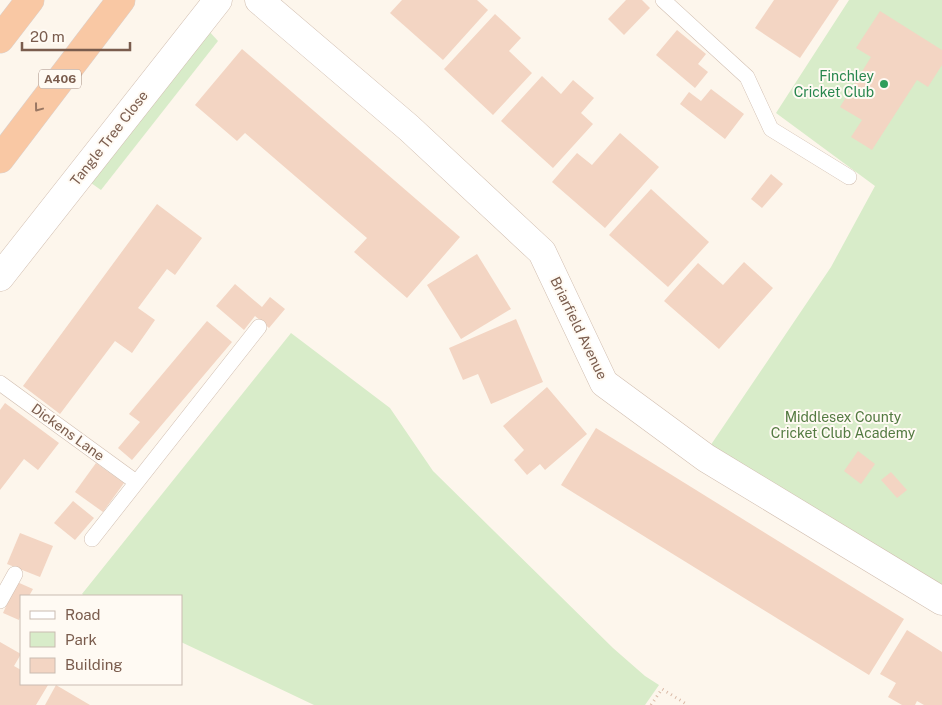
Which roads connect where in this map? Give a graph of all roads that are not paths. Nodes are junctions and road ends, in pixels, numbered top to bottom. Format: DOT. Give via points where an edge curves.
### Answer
graph roads {
  1 [pos="30,0"];
  2 [pos="121,0"];
  3 [pos="218,0"];
  4 [pos="259,0"];
  5 [pos="663,0"];
  6 [pos="0,39"];
  7 [pos="0,159"];
  8 [pos="849,176"];
  9 [pos="0,277"];
  10 [pos="259,328"];
  11 [pos="0,383"];
  12 [pos="136,482"];
  13 [pos="92,539"];
  14 [pos="15,574"];
  15 [pos="0,601"];
  16 [pos="942,601"];
  1 -- 6 [label="highway"];
  2 -- 7 [label="highway, A406, one-way"];
  3 -- 9 [label="street, Tangle Tree Close"];
  4 -- 16 [label="street, Briarfield Avenue" via="409,128 542,252 604,383 706,458"];
  5 -- 8 [label="lane" via="747,77 770,129"];
  10 -- 12 [label="lane"];
  11 -- 12 [label="lane, Dickens Lane"];
  12 -- 13 [label="lane"];
  14 -- 15 [label="lane"];
}
